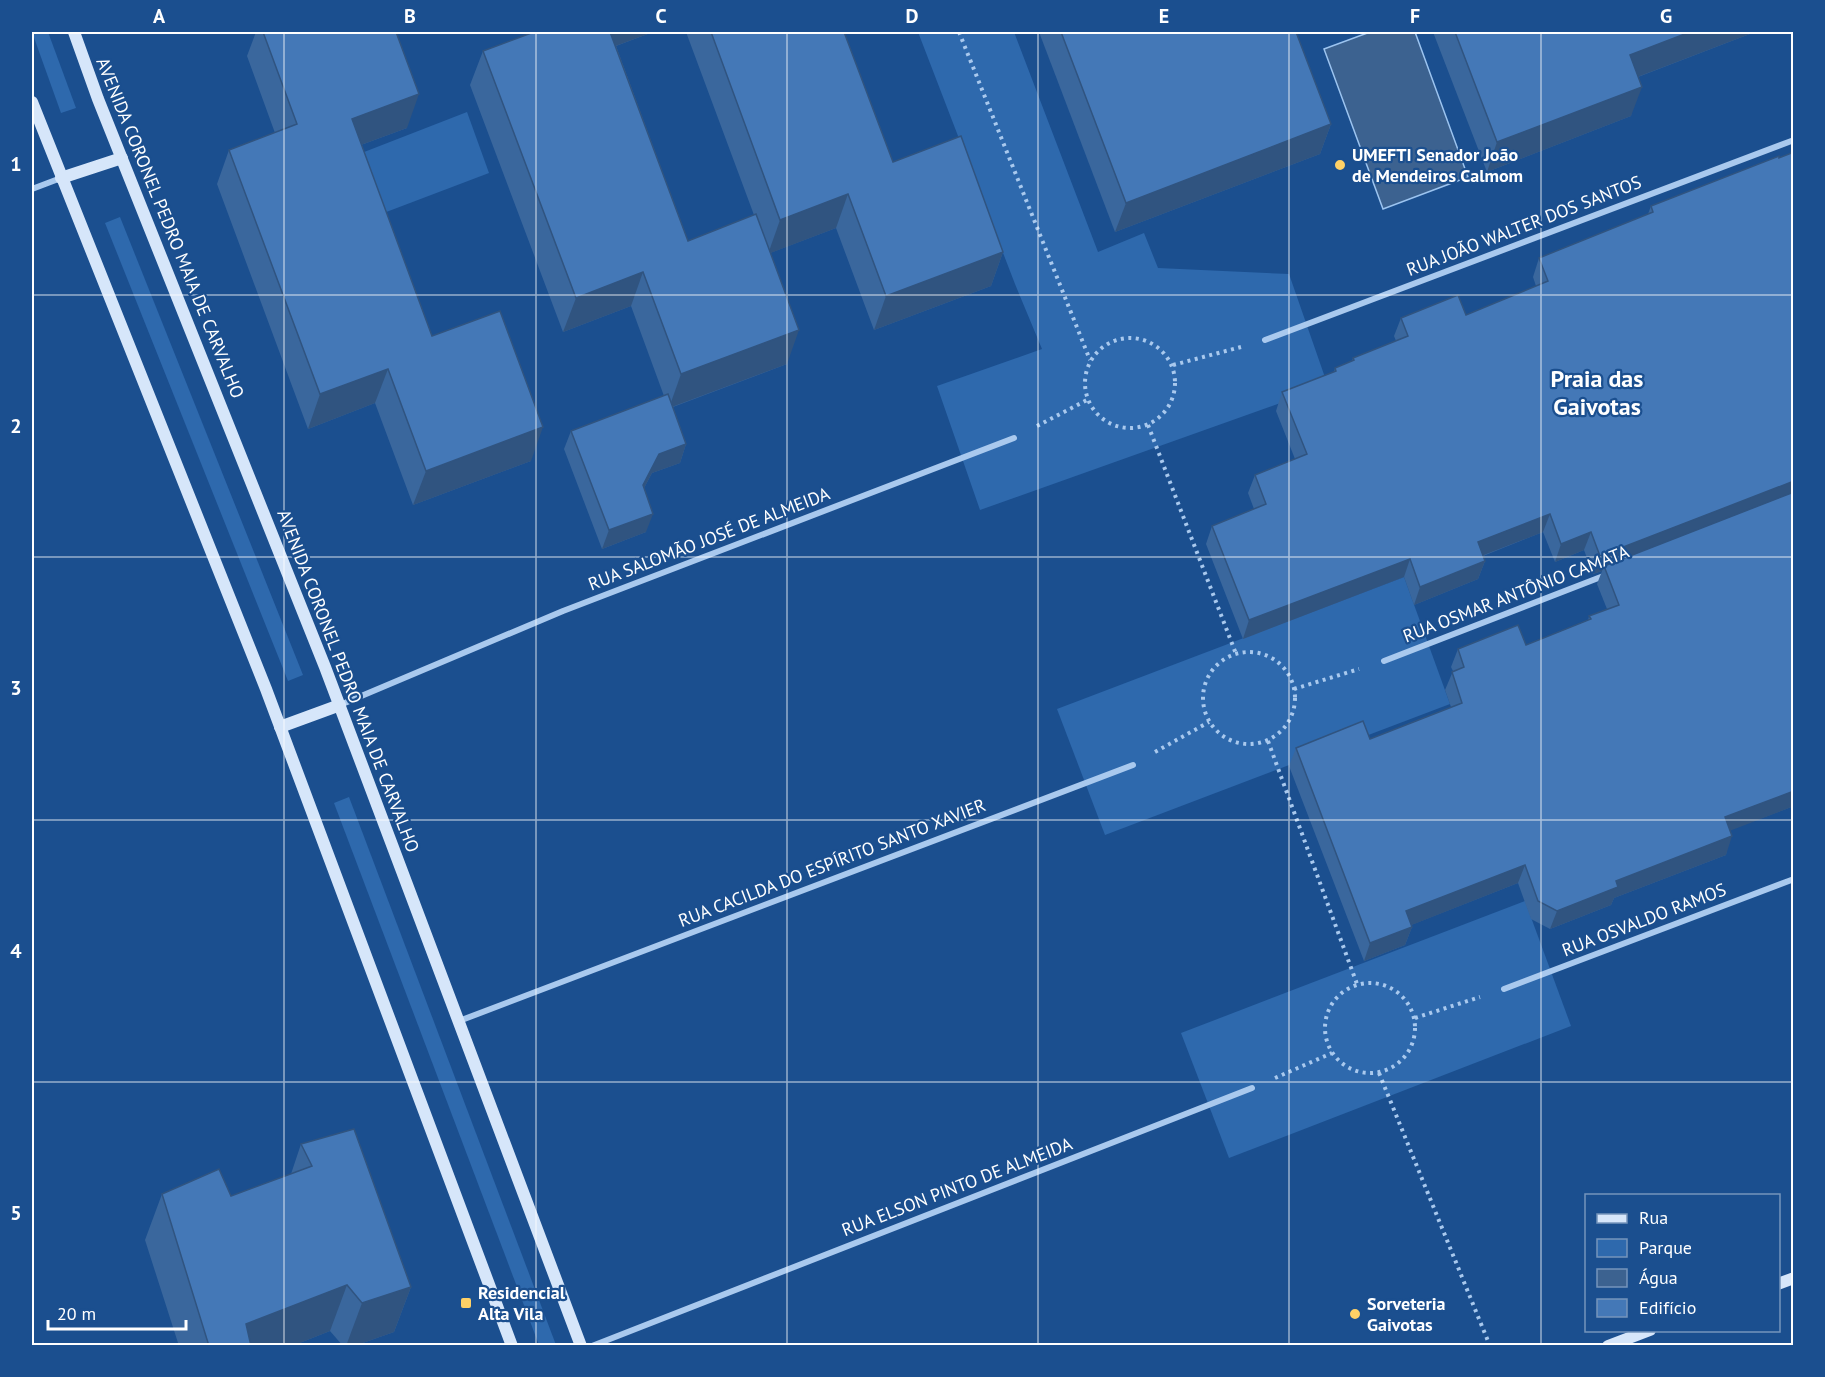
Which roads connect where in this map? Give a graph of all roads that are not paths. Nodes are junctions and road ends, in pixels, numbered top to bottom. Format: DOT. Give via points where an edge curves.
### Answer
graph roads {
  1 [pos="74,32"];
  2 [pos="32,102"];
  3 [pos="1794,140"];
  4 [pos="122,158"];
  5 [pos="61,178"];
  6 [pos="32,189"];
  7 [pos="1265,340"];
  8 [pos="1014,438"];
  9 [pos="1617,571"];
  10 [pos="1384,662"];
  11 [pos="340,705"];
  12 [pos="280,727"];
  13 [pos="1133,765"];
  14 [pos="1794,879"];
  15 [pos="1504,989"];
  16 [pos="459,1021"];
  17 [pos="1252,1088"];
  18 [pos="1794,1278"];
  19 [pos="1780,1284"];
  20 [pos="1645,1332"];
  21 [pos="512,1346"];
  22 [pos="581,1346"];
  23 [pos="592,1346"];
  24 [pos="1608,1346"];
  1 -- 4 [label="street, AVENIDA CORONEL PEDRO MAIA DE CARVALHO"];
  2 -- 5 [label="street"];
  3 -- 7 [label="street, RUA JOÃO WALTER DOS SANTOS"];
  4 -- 5 [label="street"];
  4 -- 11 [label="street, AVENIDA CORONEL PEDRO MAIA DE CARVALHO"];
  5 -- 6 [label="street"];
  5 -- 12 [label="street"];
  8 -- 11 [label="street, RUA SALOMÃO JOSÉ DE ALMEIDA" via="563,611"];
  9 -- 10 [label="street, RUA OSMAR ANTÔNIO CAMATA"];
  11 -- 12 [label="street"];
  11 -- 16 [label="street, AVENIDA CORONEL PEDRO MAIA DE CARVALHO"];
  12 -- 21 [label="street"];
  13 -- 16 [label="street, RUA CACILDA DO ESPÍRITO SANTO XAVIER"];
  14 -- 15 [label="street, RUA OSVALDO RAMOS"];
  16 -- 22 [label="street, AVENIDA CORONEL PEDRO MAIA DE CARVALHO"];
  17 -- 23 [label="street, RUA ELSON PINTO DE ALMEIDA"];
  18 -- 19 [label="street"];
  20 -- 24 [label="street"];
}
